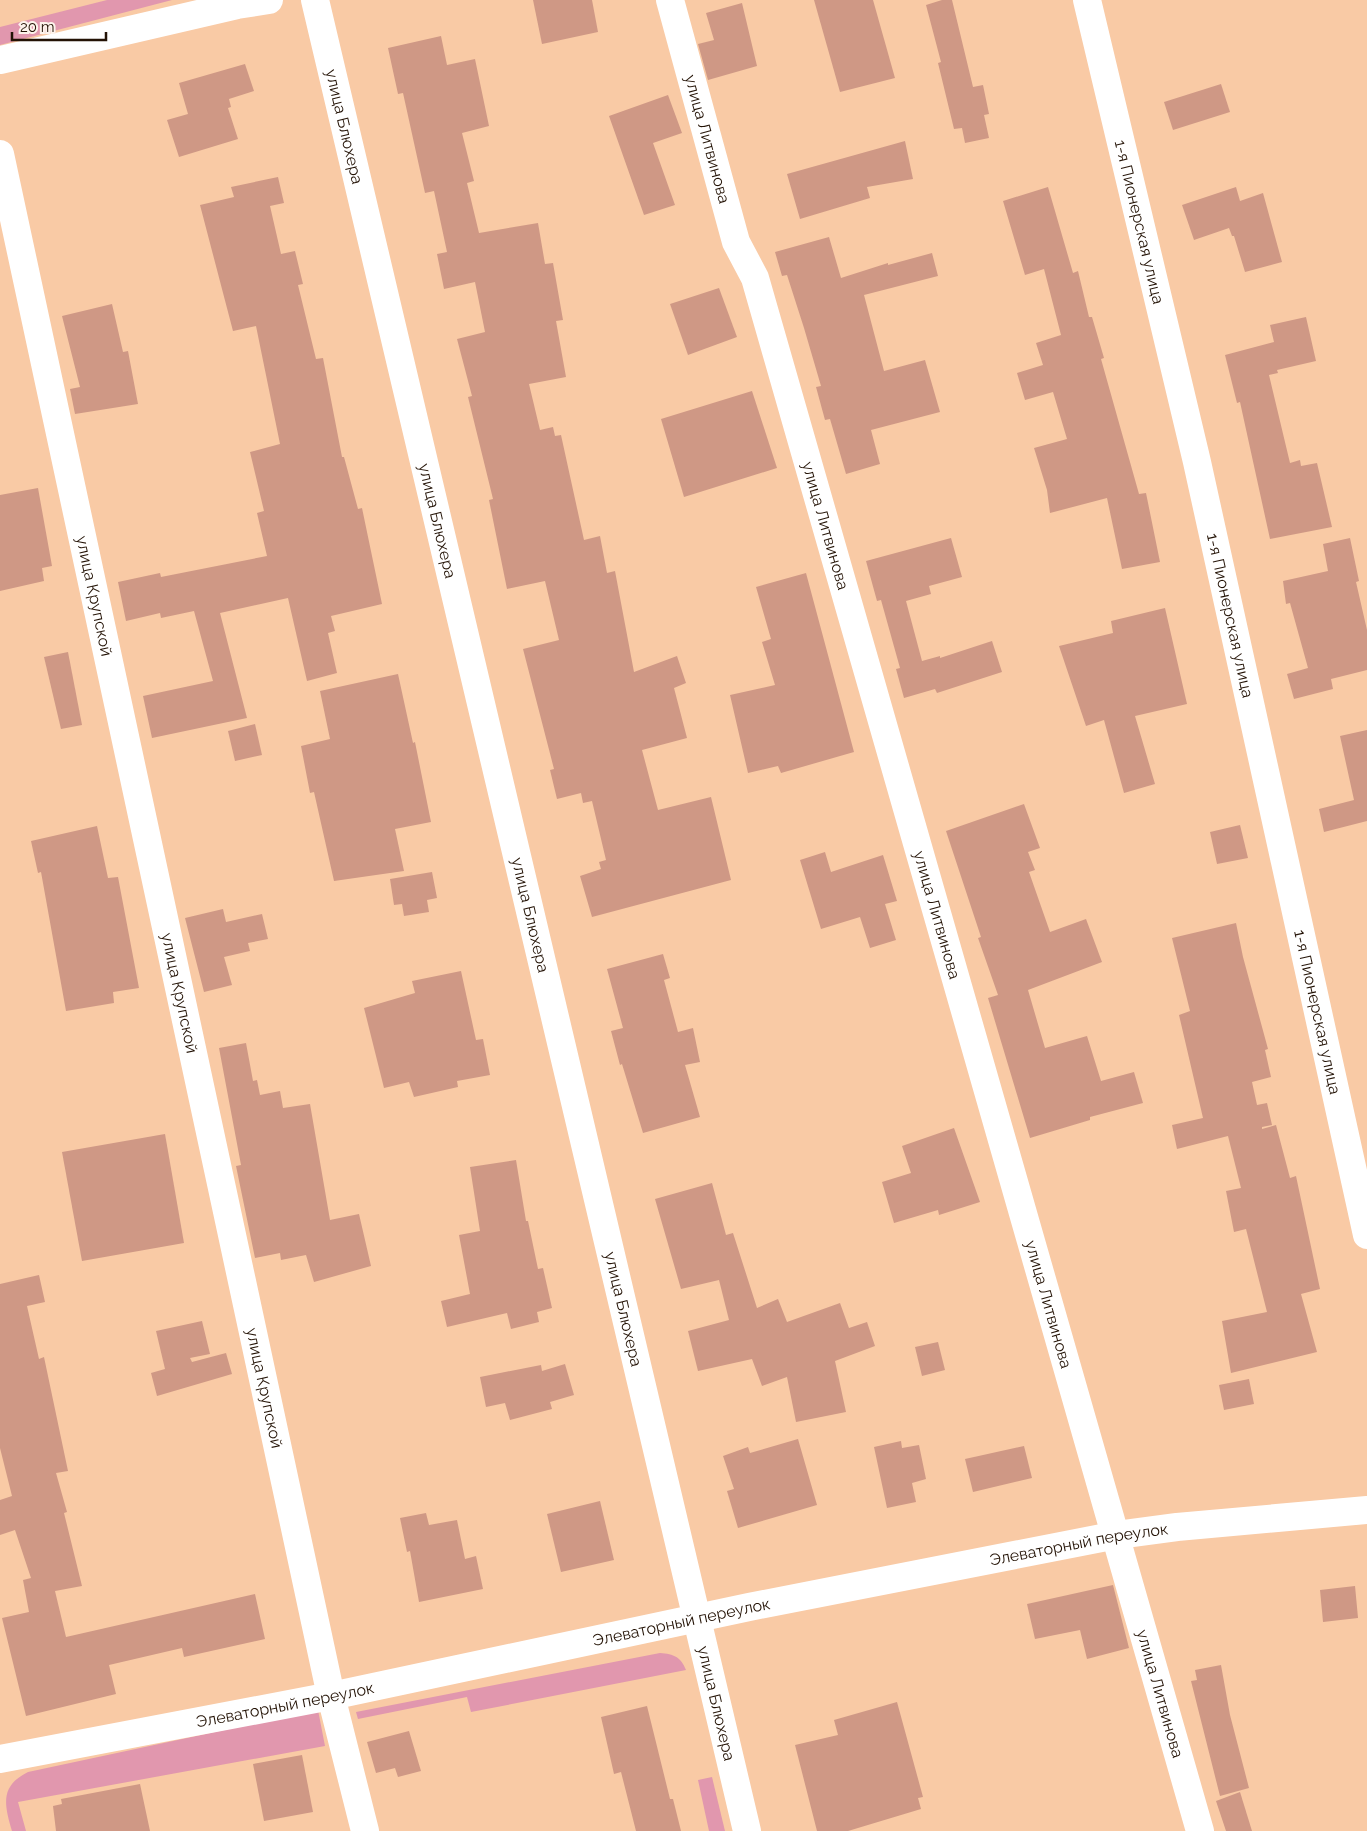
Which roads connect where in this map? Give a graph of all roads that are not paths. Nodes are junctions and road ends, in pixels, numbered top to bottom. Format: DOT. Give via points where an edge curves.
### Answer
graph roads {
  1 [pos="269,0"];
  2 [pos="315,0"];
  3 [pos="670,0"];
  4 [pos="1087,0"];
  5 [pos="0,60"];
  6 [pos="0,154"];
  7 [pos="1367,1235"];
  8 [pos="1367,1510"];
  9 [pos="1117,1536"];
  10 [pos="696,1618"];
  11 [pos="331,1696"];
  12 [pos="0,1759"];
  13 [pos="365,1831"];
  14 [pos="747,1831"];
  15 [pos="1200,1831"];
  1 -- 5 [label="street"];
  2 -- 10 [label="street, улица Блюхера"];
  3 -- 9 [label="street, улица Литвинова" via="736,242 755,278"];
  4 -- 7 [label="street, 1-я Пионерская улица" via="1197,462"];
  6 -- 11 [label="street, улица Крупской"];
  8 -- 9 [label="street, Элеваторный переулок" via="1177,1527"];
  9 -- 10 [label="street, Элеваторный переулок"];
  9 -- 15 [label="street, улица Литвинова"];
  10 -- 11 [label="street, Элеваторный переулок"];
  10 -- 14 [label="street, улица Блюхера"];
  11 -- 12 [label="street, Элеваторный переулок"];
  11 -- 13 [label="street, улица Крупской"];
}
